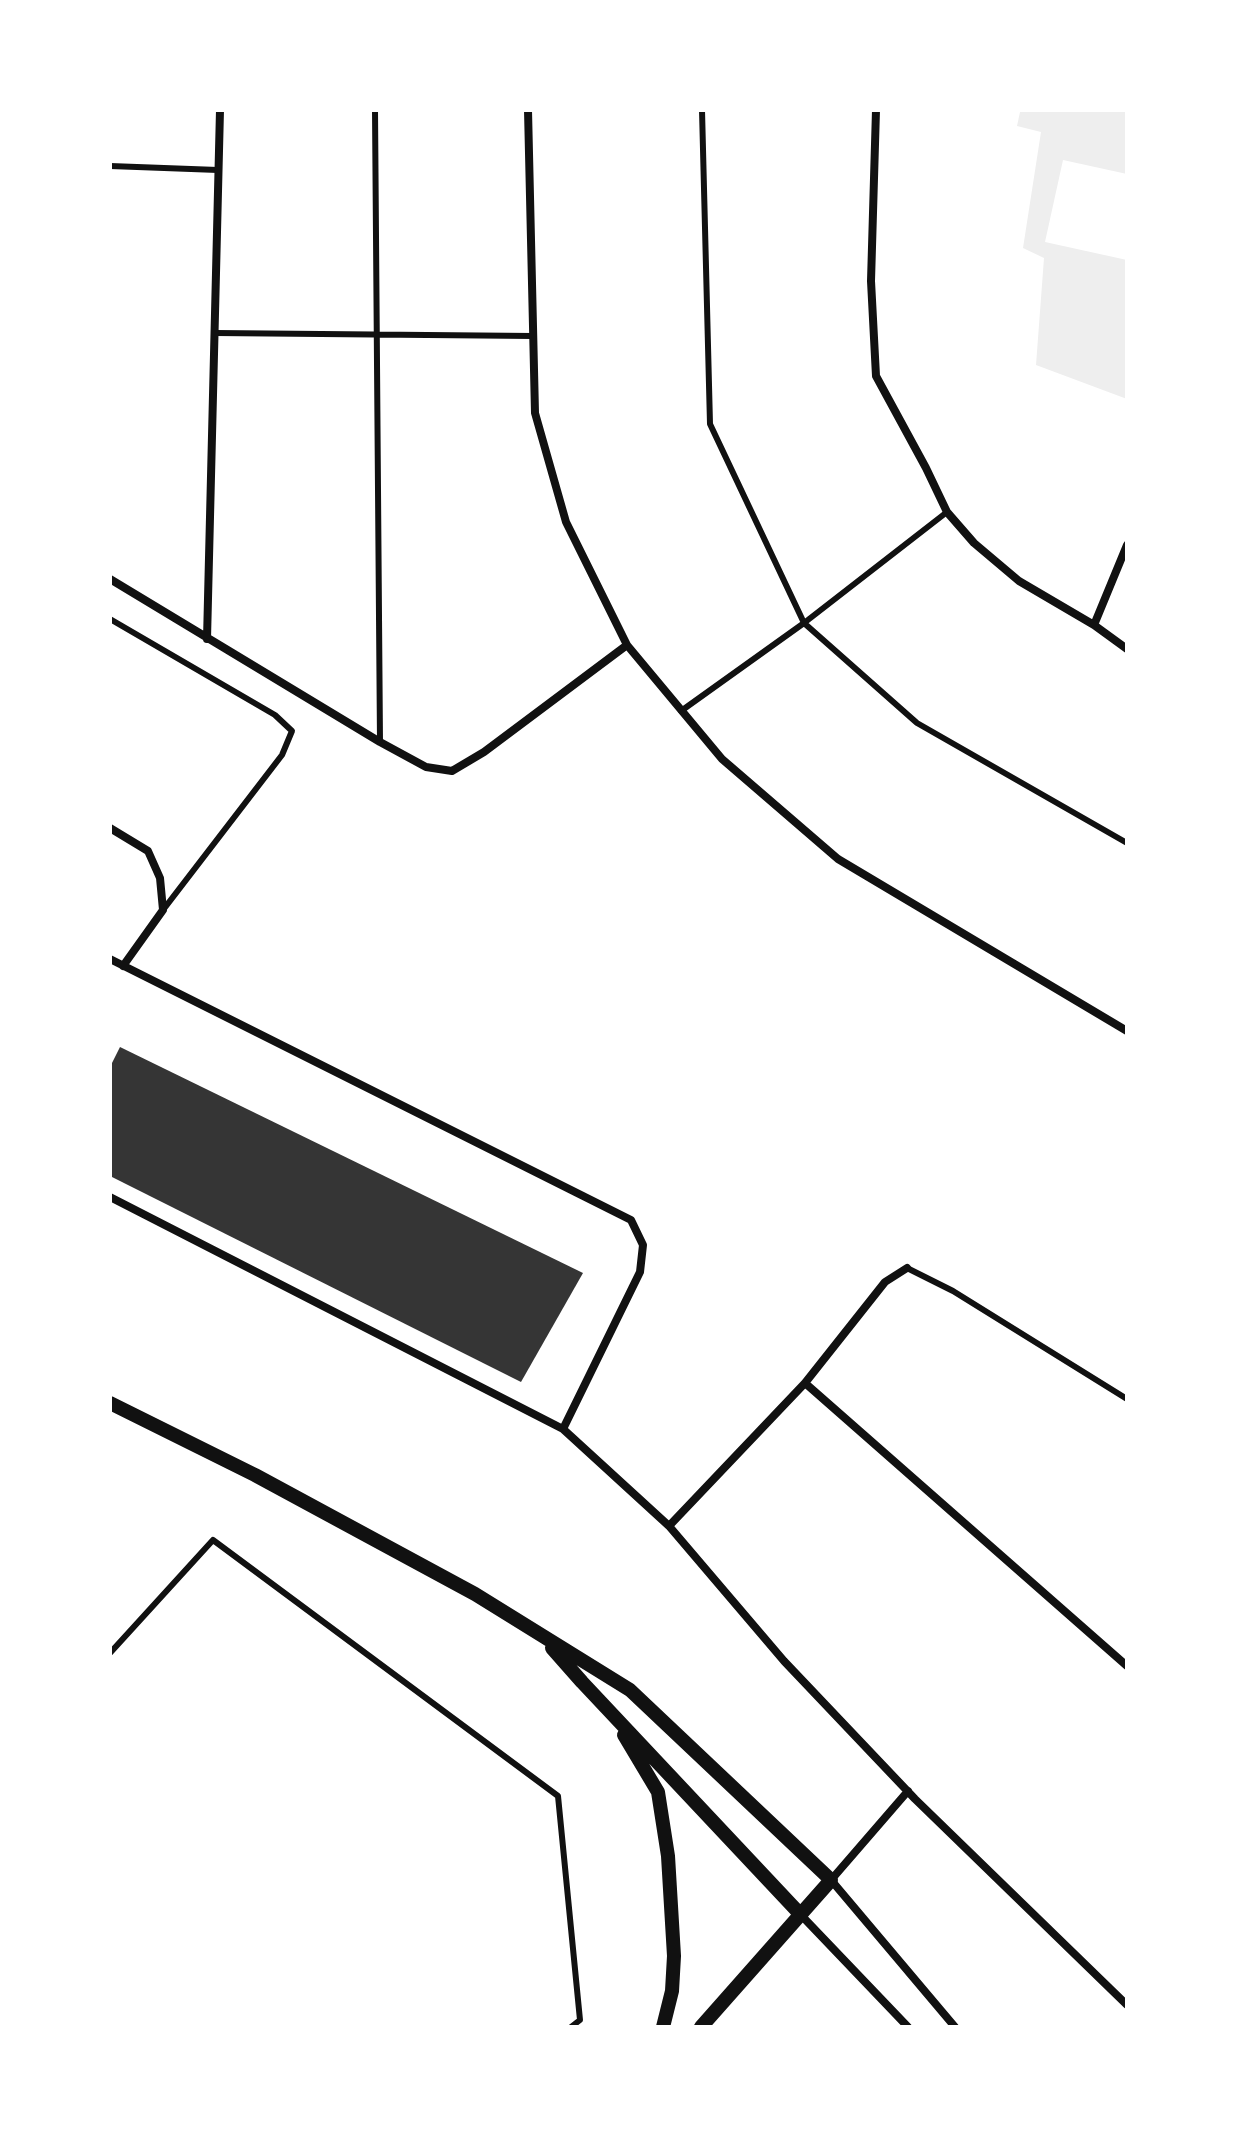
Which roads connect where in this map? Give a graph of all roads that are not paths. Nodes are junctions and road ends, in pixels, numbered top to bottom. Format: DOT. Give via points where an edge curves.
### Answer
graph roads {
  1 [pos="220,110"];
  2 [pos="375,110"];
  3 [pos="528,110"];
  4 [pos="702,110"];
  5 [pos="876,110"];
  6 [pos="110,166"];
  7 [pos="218,170"];
  8 [pos="215,333"];
  9 [pos="377,336"];
  10 [pos="533,336"];
  11 [pos="947,512"];
  12 [pos="1127,545"];
  13 [pos="110,579"];
  14 [pos="110,619"];
  15 [pos="804,623"];
  16 [pos="1094,625"];
  17 [pos="207,639"];
  18 [pos="627,645"];
  19 [pos="1127,649"];
  20 [pos="681,711"];
  21 [pos="380,742"];
  22 [pos="110,828"];
  23 [pos="1127,843"];
  24 [pos="163,910"];
  25 [pos="110,959"];
  26 [pos="123,966"];
  27 [pos="1127,1031"];
  28 [pos="110,1197"];
  29 [pos="907,1268"];
  30 [pos="805,1383"];
  31 [pos="1127,1399"];
  32 [pos="110,1403"];
  33 [pos="563,1429"];
  34 [pos="669,1526"];
  35 [pos="543,1637"];
  36 [pos="110,1653"];
  37 [pos="1127,1666"];
  38 [pos="610,1711"];
  39 [pos="908,1791"];
  40 [pos="831,1880"];
  41 [pos="800,1914"];
  42 [pos="1127,2005"];
  43 [pos="571,2027"];
  44 [pos="663,2027"];
  45 [pos="701,2027"];
  46 [pos="908,2027"];
  47 [pos="955,2027"];
  1 -- 7 [label="street"];
  2 -- 9 [label="lane"];
  3 -- 10 [label="street"];
  4 -- 15 [label="lane" via="710,424"];
  5 -- 11 [label="street" via="871,281 876,376"];
  6 -- 7 [label="lane"];
  7 -- 8 [label="street"];
  8 -- 9 [label="lane"];
  8 -- 17 [label="street"];
  9 -- 10 [label="lane"];
  9 -- 21 [label="lane"];
  10 -- 18 [label="street" via="535,413 566,522"];
  11 -- 15 [label="lane"];
  11 -- 16 [label="street" via="1019,581"];
  12 -- 16 [label="street"];
  13 -- 17 [label="street"];
  14 -- 24 [label="lane" via="275,715 292,731 282,755"];
  15 -- 20 [label="lane"];
  15 -- 23 [label="lane" via="917,723"];
  16 -- 19 [label="street"];
  17 -- 21 [label="street"];
  18 -- 20 [label="street"];
  18 -- 21 [label="street" via="452,771 426,767"];
  20 -- 27 [label="street" via="722,759 838,859"];
  22 -- 24 [label="street" via="148,851 160,878"];
  24 -- 26 [label="street"];
  25 -- 26 [label="street"];
  26 -- 33 [label="street" via="631,1220 643,1245 640,1272"];
  28 -- 33 [label="street"];
  29 -- 30 [label="street" via="885,1282"];
  29 -- 31 [label="lane"];
  30 -- 34 [label="street"];
  30 -- 37 [label="street"];
  32 -- 35 [label="street" via="255,1475 475,1594"];
  33 -- 34 [label="street"];
  34 -- 39 [label="street" via="784,1661"];
  35 -- 38 [label="street"];
  35 -- 40 [label="street" via="630,1690"];
  36 -- 43 [label="lane" via="213,1540 558,1796 580,2020"];
  38 -- 41 [label="street"];
  38 -- 44 [label="street" via="658,1792 674,1956"];
  39 -- 40 [label="street"];
  39 -- 42 [label="street"];
  40 -- 41 [label="street"];
  40 -- 47 [label="street"];
  41 -- 45 [label="street"];
  41 -- 46 [label="street"];
}
